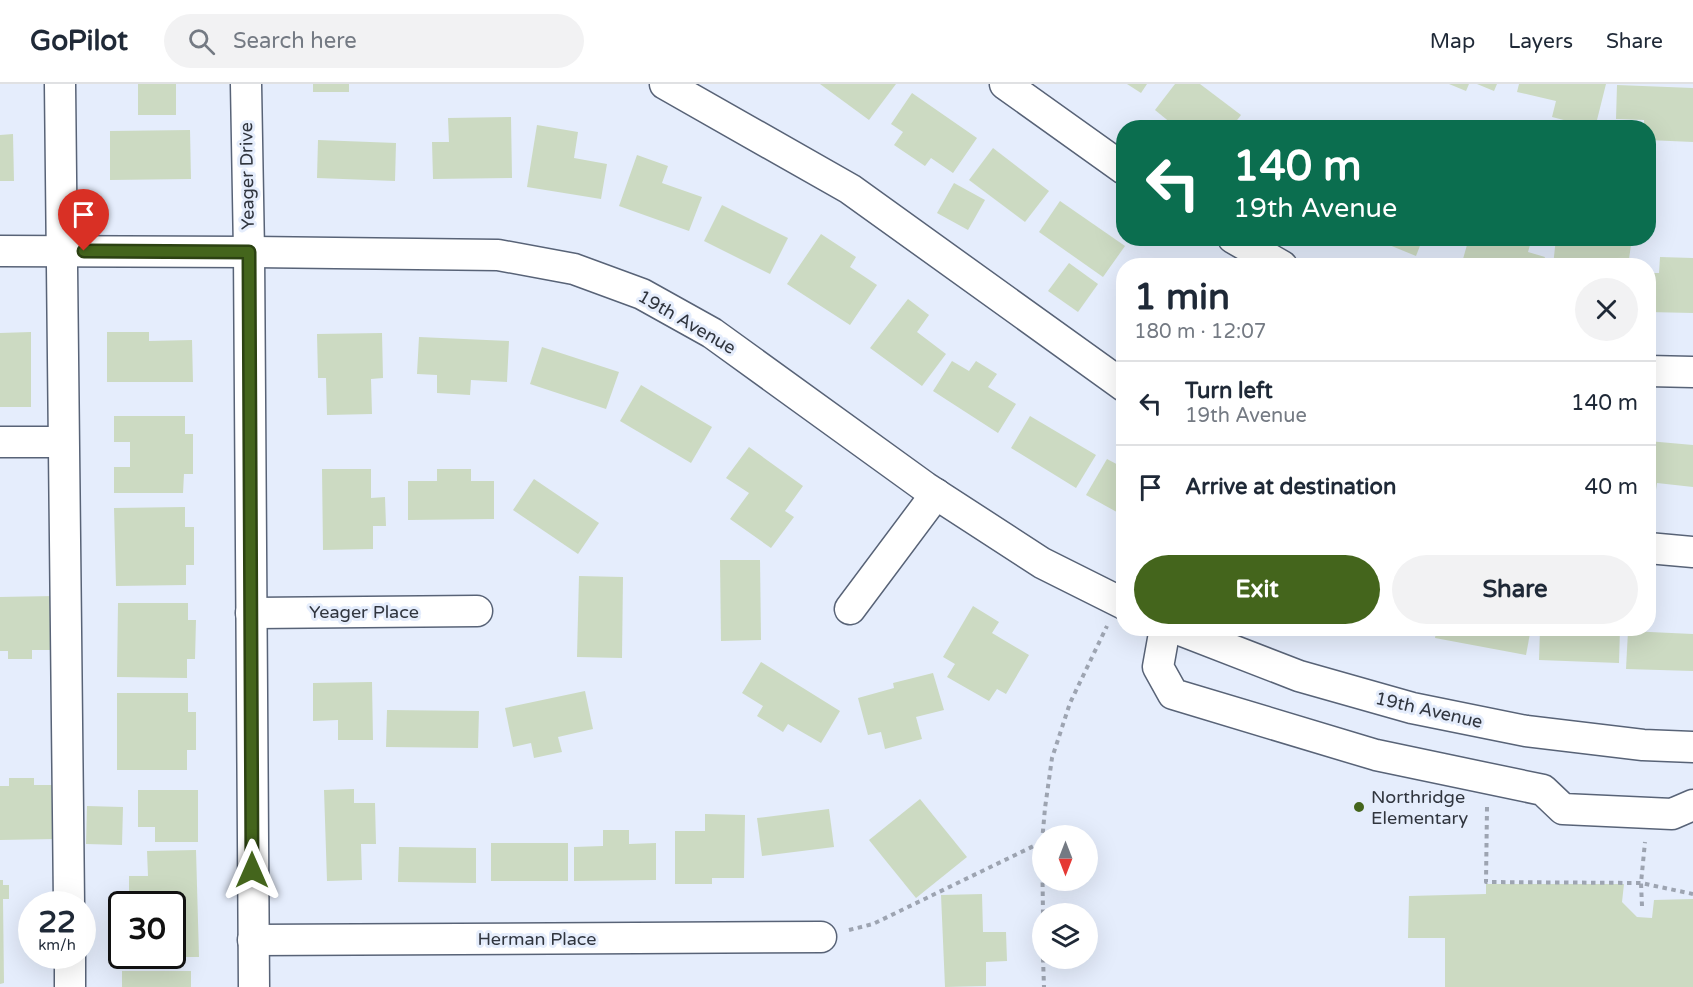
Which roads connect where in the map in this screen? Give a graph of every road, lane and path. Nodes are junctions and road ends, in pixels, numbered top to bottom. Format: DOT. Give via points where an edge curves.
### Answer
graph roads {
  1 [pos="60,84"];
  2 [pos="246,84"];
  3 [pos="665,84"];
  4 [pos="1005,84"];
  5 [pos="1116,162"];
  6 [pos="1247,246"];
  7 [pos="61,251"];
  8 [pos="0,252"];
  9 [pos="249,252"];
  10 [pos="1268,258"];
  11 [pos="1656,371"];
  12 [pos="1693,372"];
  13 [pos="1116,380"];
  14 [pos="0,442"];
  15 [pos="63,442"];
  16 [pos="936,494"];
  17 [pos="1656,549"];
  18 [pos="1693,552"];
  19 [pos="1116,600"];
  20 [pos="850,609"];
  21 [pos="1116,610"];
  22 [pos="477,611"];
  23 [pos="251,613"];
  24 [pos="1164,636"];
  25 [pos="1196,636"];
  26 [pos="1693,747"];
  27 [pos="1487,802"];
  28 [pos="1693,805"];
  29 [pos="1044,825"];
  30 [pos="1645,842"];
  31 [pos="1032,847"];
  32 [pos="1641,883"];
  33 [pos="69,891"];
  34 [pos="1693,894"];
  35 [pos="1642,906"];
  36 [pos="821,937"];
  37 [pos="253,940"];
  38 [pos="70,969"];
  39 [pos="1043,969"];
  40 [pos="70,987"];
  41 [pos="254,987"];
  42 [pos="1044,987"];
  1 -- 7 [label="street"];
  2 -- 9 [label="street, Yeager Drive"];
  3 -- 13 [label="street" via="850,189"];
  4 -- 5 [label="street"];
  6 -- 10 [label="street"];
  7 -- 8 [label="street, 19th Avenue"];
  7 -- 9 [label="street, 19th Avenue"];
  7 -- 15 [label="street"];
  9 -- 16 [label="street, 19th Avenue" via="498,255 574,269 642,294 712,333"];
  9 -- 23 [label="street, Yeager Drive"];
  11 -- 12 [label="street"];
  14 -- 15 [label="street"];
  15 -- 33 [label="street"];
  16 -- 19 [label="street, 19th Avenue" via="1042,563"];
  16 -- 20 [label="street"];
  17 -- 18 [label="street"];
  21 -- 29 [label="path" via="1070,703 1052,758"];
  22 -- 23 [label="street, Yeager Place"];
  23 -- 37 [label="street, Yeager Drive"];
  24 -- 28 [label="street" via="1158,667 1173,694 1376,755 1543,790 1563,809 1672,814"];
  25 -- 26 [label="street, 19th Avenue" via="1299,676 1412,708 1526,731"];
  27 -- 32 [label="path" via="1486,882"];
  30 -- 32 [label="path"];
  31 -- 36 [label="path" via="873,924"];
  32 -- 34 [label="path"];
  32 -- 35 [label="path"];
  36 -- 37 [label="street, Herman Place"];
  37 -- 41 [label="street, Yeager Drive"];
  38 -- 40 [label="street"];
  39 -- 42 [label="path"];
}
